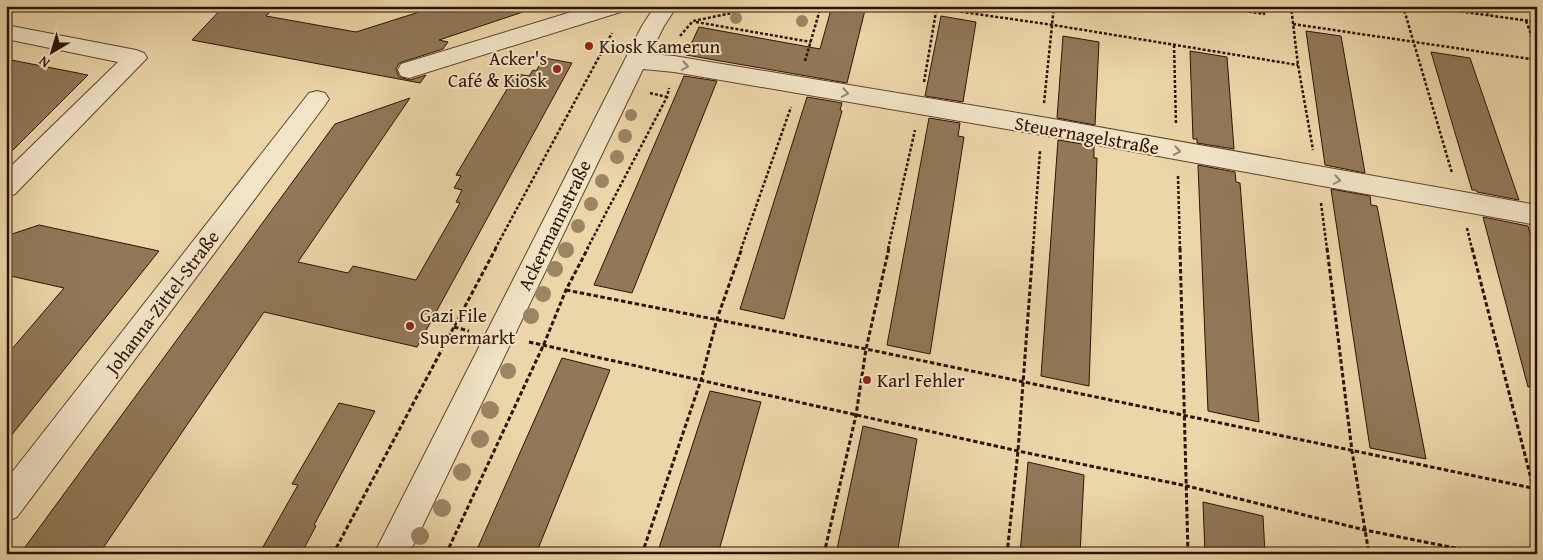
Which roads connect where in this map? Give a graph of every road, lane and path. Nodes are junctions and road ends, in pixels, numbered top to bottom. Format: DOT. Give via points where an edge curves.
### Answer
graph roads {
  1 [pos="616,6"];
  2 [pos="666,6"];
  3 [pos="742,6"];
  4 [pos="821,6"];
  5 [pos="921,6"];
  6 [pos="1054,6"];
  7 [pos="1214,6"];
  8 [pos="1263,6"];
  9 [pos="1291,6"];
  10 [pos="1403,6"];
  11 [pos="1421,6"];
  12 [pos="1486,6"];
  13 [pos="937,8"];
  14 [pos="1489,16"];
  15 [pos="693,21"];
  16 [pos="1526,21"];
  17 [pos="1537,22"];
  18 [pos="1294,24"];
  19 [pos="1053,25"];
  20 [pos="6,32"];
  21 [pos="811,42"];
  22 [pos="1413,43"];
  23 [pos="1174,45"];
  24 [pos="1537,49"];
  25 [pos="1537,60"];
  26 [pos="636,61"];
  27 [pos="674,64"];
  28 [pos="1298,66"];
  29 [pos="409,70"];
  30 [pos="798,85"];
  31 [pos="317,99"];
  32 [pos="920,106"];
  33 [pos="1042,126"];
  34 [pos="1177,151"];
  35 [pos="1318,177"];
  36 [pos="6,187"];
  37 [pos="1460,202"];
  38 [pos="1537,215"];
  39 [pos="566,290"];
  40 [pos="717,319"];
  41 [pos="544,344"];
  42 [pos="866,349"];
  43 [pos="701,380"];
  44 [pos="1023,382"];
  45 [pos="856,415"];
  46 [pos="1185,416"];
  47 [pos="1018,451"];
  48 [pos="1352,451"];
  49 [pos="1187,486"];
  50 [pos="1535,489"];
  51 [pos="1537,502"];
  52 [pos="6,506"];
  53 [pos="1365,530"];
  54 [pos="333,554"];
  55 [pos="390,554"];
  56 [pos="446,554"];
  57 [pos="642,554"];
  58 [pos="824,554"];
  59 [pos="1007,554"];
  60 [pos="1188,554"];
  61 [pos="1369,554"];
  62 [pos="1485,554"];
  1 -- 29 [label="street"];
  1 -- 54 [label="path" via="618,23"];
  2 -- 26 [label="street, Ackermannstraße"];
  3 -- 15 [label="path" via="732,12"];
  4 -- 21 [label="path"];
  5 -- 13 [label="path"];
  6 -- 19 [label="path"];
  7 -- 8 [label="path" via="1264,14"];
  9 -- 18 [label="path"];
  10 -- 22 [label="path"];
  11 -- 14 [label="path"];
  12 -- 14 [label="path"];
  13 -- 19 [label="path"];
  13 -- 32 [label="path"];
  14 -- 16 [label="path"];
  15 -- 21 [label="path"];
  15 -- 27 [label="path" via="677,38"];
  16 -- 17 [label="path"];
  16 -- 24 [label="path"];
  18 -- 22 [label="path"];
  18 -- 28 [label="path"];
  19 -- 23 [label="path"];
  19 -- 33 [label="path"];
  20 -- 36 [label="street" via="136,58"];
  21 -- 30 [label="path"];
  22 -- 25 [label="path"];
  22 -- 37 [label="path"];
  23 -- 28 [label="path"];
  23 -- 34 [label="path"];
  26 -- 27 [label="street, Steuernagelstraße"];
  26 -- 55 [label="street, Ackermannstraße"];
  27 -- 30 [label="street, Steuernagelstraße, one-way"];
  27 -- 39 [label="path" via="667,97"];
  28 -- 35 [label="path"];
  30 -- 32 [label="street, Steuernagelstraße, one-way"];
  30 -- 40 [label="path"];
  31 -- 52 [label="street, Johanna-Zittel-Straße"];
  32 -- 33 [label="street, Steuernagelstraße"];
  32 -- 42 [label="path"];
  33 -- 34 [label="street, Steuernagelstraße"];
  33 -- 44 [label="path"];
  34 -- 35 [label="street, Steuernagelstraße, one-way"];
  34 -- 46 [label="path"];
  35 -- 37 [label="street, Steuernagelstraße, one-way"];
  35 -- 48 [label="path"];
  37 -- 38 [label="street, Steuernagelstraße"];
  37 -- 50 [label="path"];
  39 -- 40 [label="path"];
  39 -- 41 [label="path"];
  40 -- 42 [label="path"];
  40 -- 43 [label="path"];
  41 -- 43 [label="path"];
  41 -- 56 [label="path"];
  42 -- 44 [label="path"];
  42 -- 45 [label="path"];
  43 -- 45 [label="path"];
  43 -- 57 [label="path"];
  44 -- 46 [label="path"];
  44 -- 47 [label="path"];
  45 -- 47 [label="path"];
  45 -- 58 [label="path"];
  46 -- 48 [label="path"];
  46 -- 49 [label="path"];
  47 -- 49 [label="path"];
  47 -- 59 [label="path"];
  48 -- 50 [label="path"];
  48 -- 53 [label="path"];
  49 -- 53 [label="path"];
  49 -- 60 [label="path"];
  50 -- 51 [label="path"];
  53 -- 61 [label="path"];
  53 -- 62 [label="path"];
}
